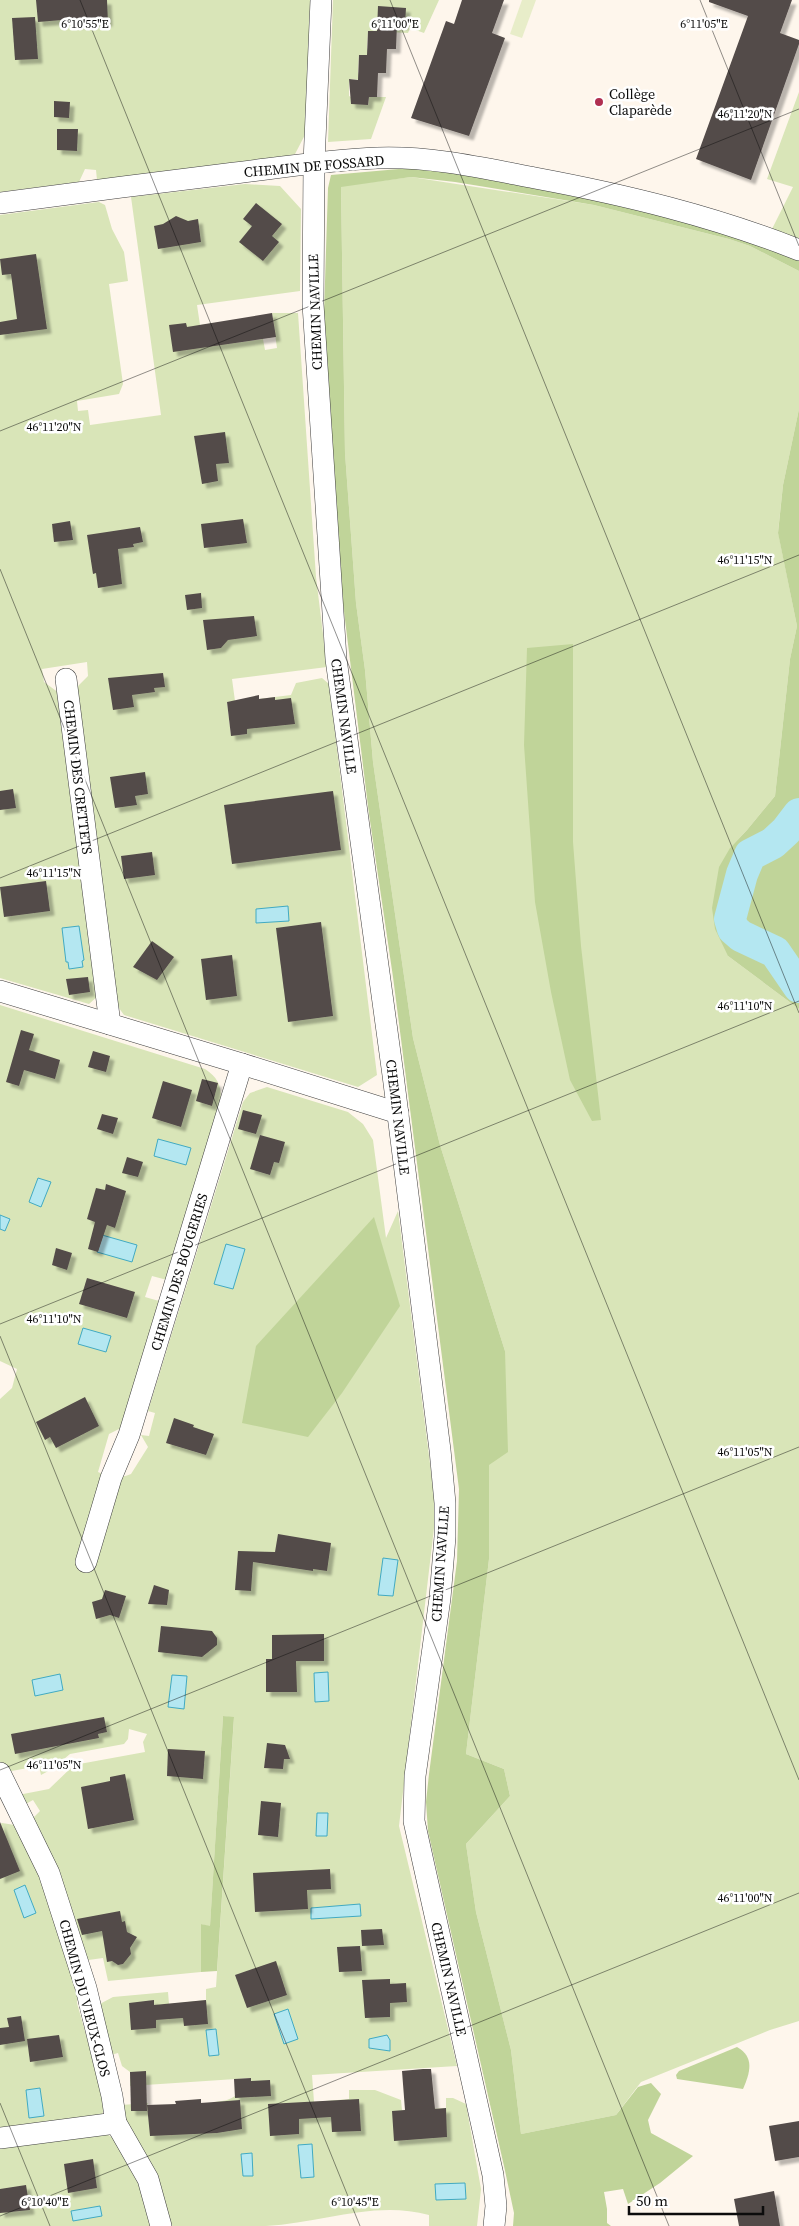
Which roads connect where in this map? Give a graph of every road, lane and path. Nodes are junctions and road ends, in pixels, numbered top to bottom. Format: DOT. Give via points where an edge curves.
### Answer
graph roads {
  1 [pos="321,0"];
  2 [pos="314,163"];
  3 [pos="0,204"];
  4 [pos="799,250"];
  5 [pos="66,679"];
  6 [pos="0,991"];
  7 [pos="110,1024"];
  8 [pos="242,1064"];
  9 [pos="398,1113"];
  10 [pos="86,1562"];
  11 [pos="0,1773"];
  12 [pos="116,2123"];
  13 [pos="0,2138"];
  14 [pos="161,2226"];
  15 [pos="494,2226"];
  1 -- 2 [label="street, CHEMIN NAVILLE"];
  2 -- 3 [label="street, CHEMIN DE FOSSARD"];
  2 -- 4 [label="street, CHEMIN DE FOSSARD" via="379,158 468,165 618,194 701,215"];
  2 -- 9 [label="street, CHEMIN NAVILLE" via="312,304 336,659"];
  5 -- 7 [label="street, CHEMIN DES CRETTETS"];
  6 -- 7 [label="street"];
  7 -- 8 [label="street"];
  8 -- 9 [label="street"];
  8 -- 10 [label="street, CHEMIN DES BOUGERIES" via="129,1435 111,1478"];
  9 -- 15 [label="street, CHEMIN NAVILLE" via="446,1504 443,1571 415,1776 414,1821 493,2175"];
  11 -- 12 [label="street, CHEMIN DU VIEUX-CLOS" via="45,1864 65,1923 86,1988"];
  12 -- 13 [label="street"];
  12 -- 14 [label="street, CHEMIN DU VIEUX-CLOS" via="148,2179"];
}
